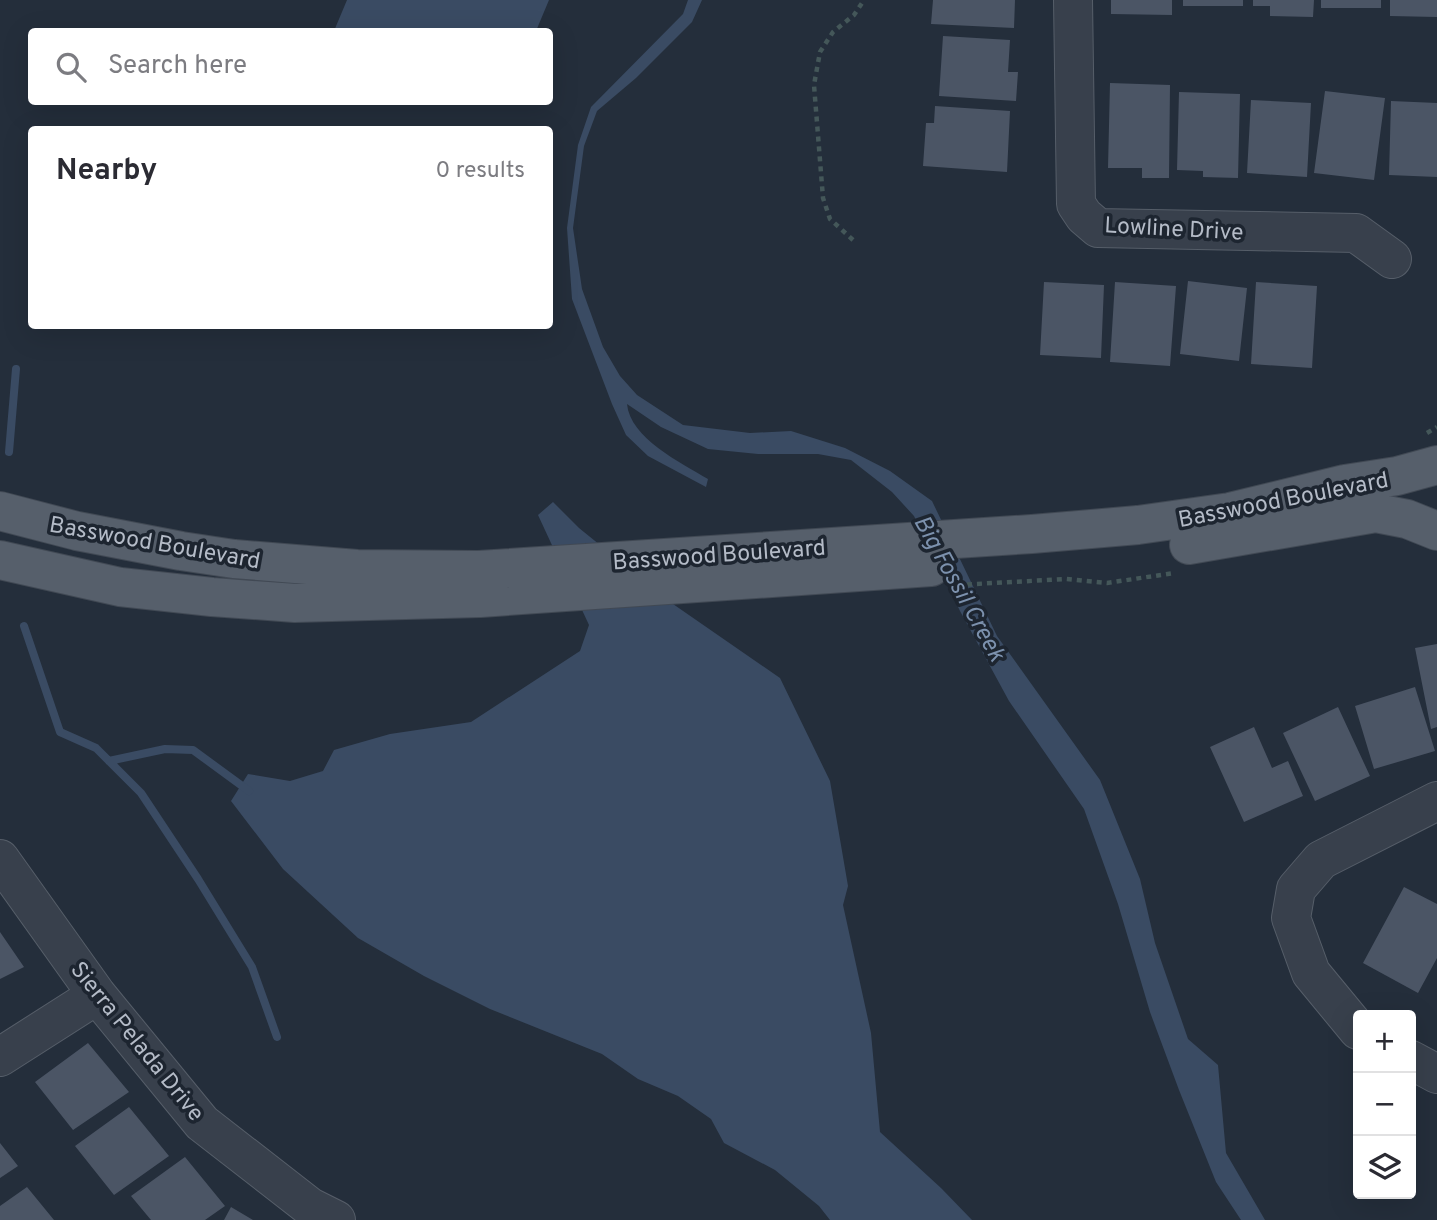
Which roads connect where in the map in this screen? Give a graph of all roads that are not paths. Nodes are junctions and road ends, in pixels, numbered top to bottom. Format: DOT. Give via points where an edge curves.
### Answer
graph roads {
  1 [pos="1073,0"];
  2 [pos="1392,259"];
  3 [pos="1437,465"];
  4 [pos="0,511"];
  5 [pos="1437,531"];
  6 [pos="1039,547"];
  7 [pos="0,560"];
  8 [pos="480,584"];
  9 [pos="1437,801"];
  10 [pos="0,859"];
  11 [pos="97,995"];
  12 [pos="1353,1024"];
  13 [pos="0,1057"];
  14 [pos="1416,1063"];
  15 [pos="1437,1074"];
  16 [pos="336,1220"];
  1 -- 2 [label="street, Lowline Drive" via="1076,204 1098,228 1356,233"];
  3 -- 6 [label="main road, Basswood Boulevard" via="1230,512 1138,525"];
  4 -- 8 [label="main road, Basswood Boulevard" via="77,531 234,559"];
  5 -- 6 [label="main road, Basswood Boulevard" via="1376,513 1201,543"];
  6 -- 8 [label="main road, Basswood Boulevard"];
  7 -- 8 [label="main road, Basswood Boulevard" via="120,587 251,601 340,603"];
  9 -- 12 [label="street" via="1321,860 1296,889 1291,918 1311,973"];
  10 -- 11 [label="street, Sierra Pelada Drive"];
  11 -- 13 [label="street"];
  11 -- 16 [label="street, Sierra Pelada Drive" via="202,1123 310,1207"];
  14 -- 15 [label="street"];
}
